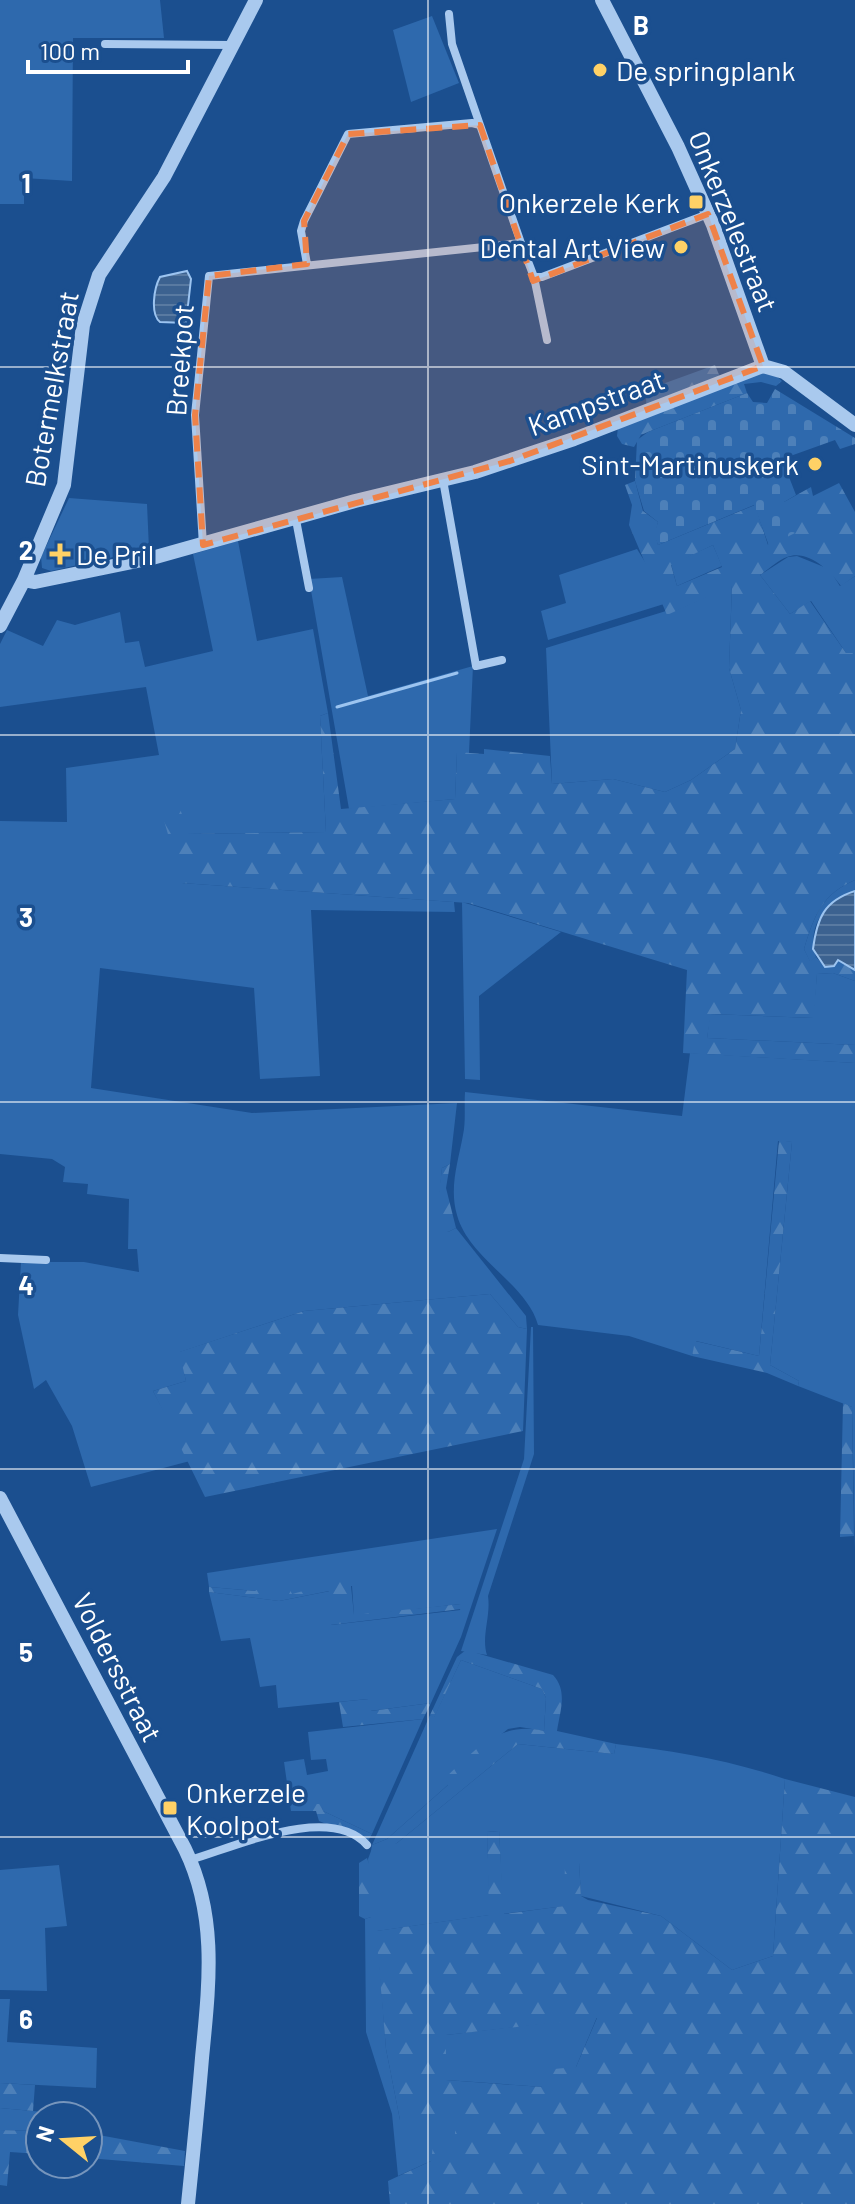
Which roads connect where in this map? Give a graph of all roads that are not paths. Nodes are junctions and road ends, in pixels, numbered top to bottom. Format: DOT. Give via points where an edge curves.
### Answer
graph roads {
  1 [pos="256,0"];
  2 [pos="602,0"];
  3 [pos="449,14"];
  4 [pos="105,44"];
  5 [pos="233,45"];
  6 [pos="480,125"];
  7 [pos="708,214"];
  8 [pos="521,243"];
  9 [pos="307,264"];
  10 [pos="534,277"];
  11 [pos="547,340"];
  12 [pos="763,366"];
  13 [pos="855,425"];
  14 [pos="443,480"];
  15 [pos="296,520"];
  16 [pos="203,545"];
  17 [pos="24,580"];
  18 [pos="309,588"];
  19 [pos="4,607"];
  20 [pos="0,626"];
  21 [pos="502,660"];
  22 [pos="0,1258"];
  23 [pos="46,1260"];
  24 [pos="0,1498"];
  25 [pos="367,1845"];
  26 [pos="190,1860"];
  27 [pos="188,2204"];
  1 -- 5 [label="street, Botermelkstraat"];
  2 -- 7 [label="street, Onkerzelestraat"];
  3 -- 6 [label="street" via="452,44"];
  4 -- 5 [label="street"];
  5 -- 17 [label="street, Botermelkstraat" via="164,177 99,275 83,325 64,485"];
  6 -- 8 [label="street"];
  6 -- 9 [label="street" via="348,134 304,221"];
  7 -- 10 [label="street"];
  7 -- 12 [label="street, Onkerzelestraat"];
  8 -- 9 [label="street, Breekpot"];
  8 -- 10 [label="street"];
  9 -- 16 [label="street, Breekpot" via="209,276 195,415"];
  10 -- 11 [label="street"];
  12 -- 13 [label="street" via="784,372"];
  12 -- 14 [label="street, Kampstraat" via="574,439"];
  14 -- 15 [label="street, Kampstraat"];
  14 -- 21 [label="street" via="476,666"];
  15 -- 16 [label="street, Kampstraat"];
  15 -- 18 [label="street"];
  16 -- 17 [label="street, Kampstraat" via="110,568"];
  17 -- 19 [label="street"];
  19 -- 20 [label="street"];
  22 -- 23 [label="street"];
  24 -- 26 [label="street, Voldersstraat"];
  25 -- 26 [label="street" via="341,1828 316,1825"];
  26 -- 27 [label="street, Voldersstraat" via="204,1901 211,1953"];
}
